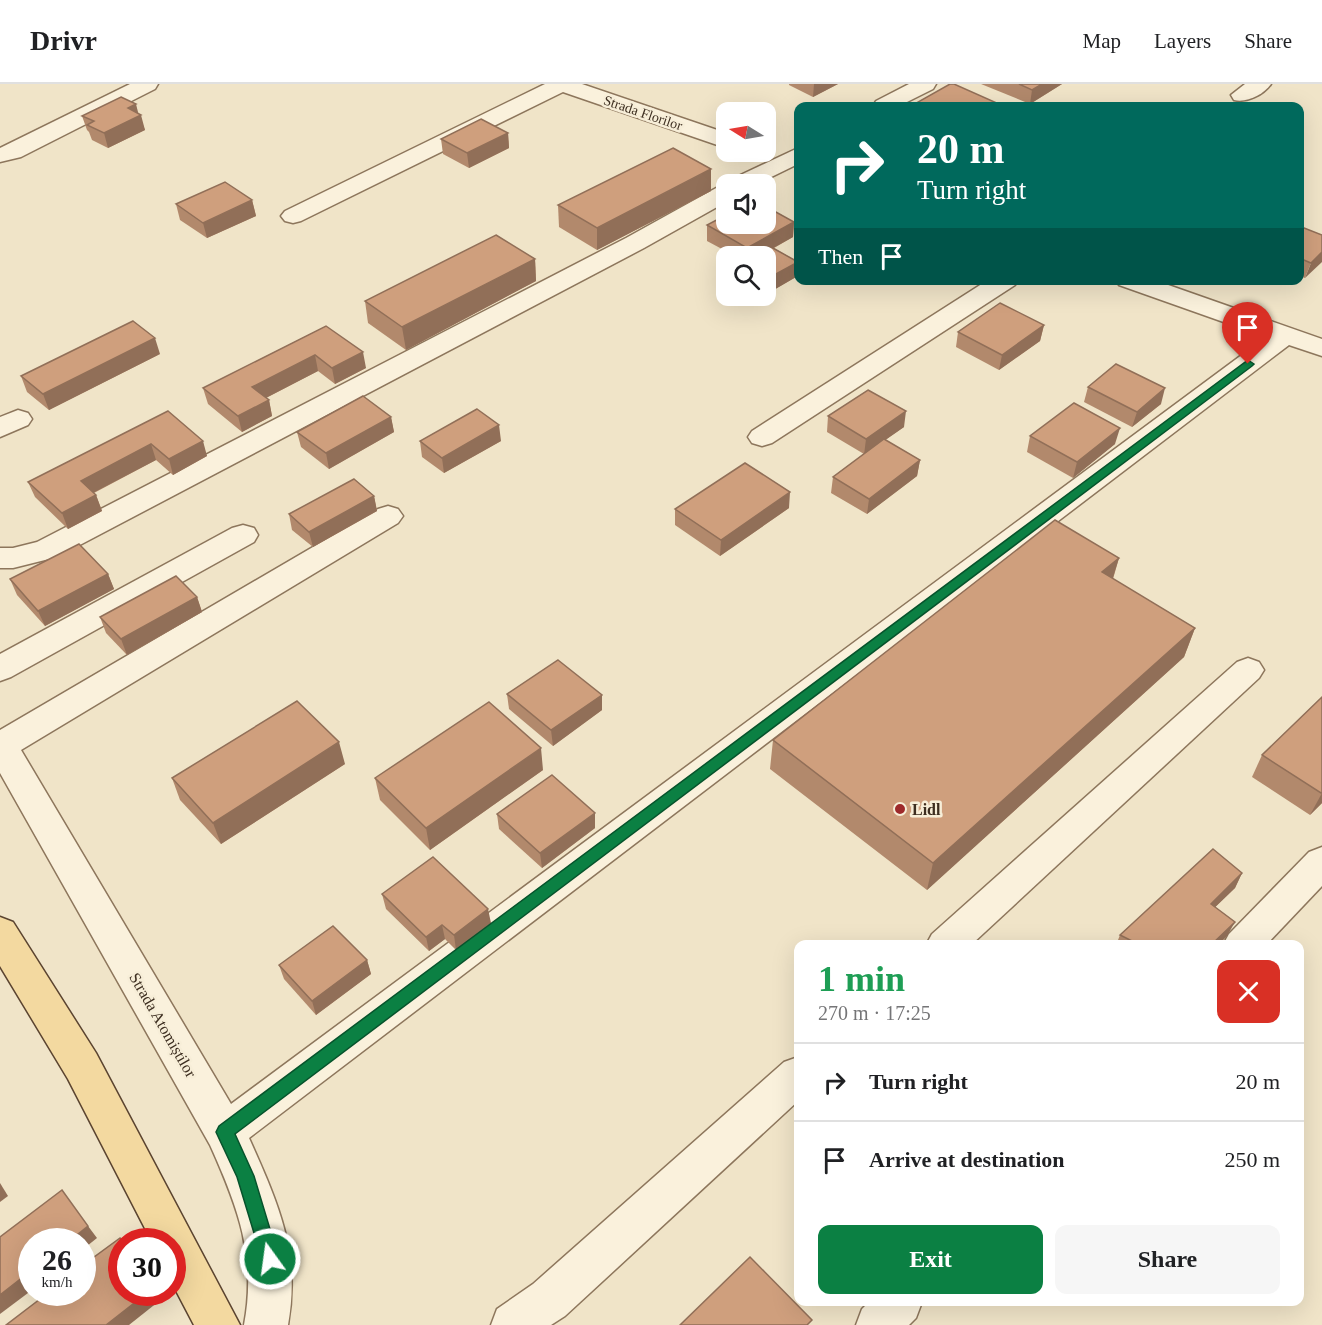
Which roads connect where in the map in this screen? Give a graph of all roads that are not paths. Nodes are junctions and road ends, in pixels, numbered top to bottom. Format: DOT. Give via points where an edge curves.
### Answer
graph roads {
  1 [pos="147,84"];
  2 [pos="562,84"];
  3 [pos="925,84"];
  4 [pos="891,102"];
  5 [pos="716,138"];
  6 [pos="0,155"];
  7 [pos="776,157"];
  8 [pos="794,161"];
  9 [pos="763,174"];
  10 [pos="716,197"];
  11 [pos="293,216"];
  12 [pos="998,285"];
  13 [pos="1142,285"];
  14 [pos="1286,335"];
  15 [pos="1322,348"];
  16 [pos="762,437"];
  17 [pos="388,516"];
  18 [pos="243,535"];
  19 [pos="0,558"];
  20 [pos="0,669"];
  21 [pos="1248,670"];
  22 [pos="1,744"];
  23 [pos="1322,862"];
  24 [pos="0,933"];
  25 [pos="951,940"];
  26 [pos="1247,940"];
  27 [pos="794,1079"];
  28 [pos="225,1132"];
  29 [pos="896,1306"];
  30 [pos="539,1312"];
  31 [pos="218,1325"];
  32 [pos="266,1325"];
  33 [pos="513,1325"];
  34 [pos="878,1325"];
  1 -- 6 [label="street"];
  2 -- 5 [label="street, Strada Florilor"];
  2 -- 11 [label="street"];
  3 -- 4 [label="street"];
  7 -- 8 [label="street"];
  8 -- 9 [label="street"];
  10 -- 19 [label="street" via="46,550"];
  12 -- 16 [label="street"];
  13 -- 14 [label="street"];
  14 -- 15 [label="street"];
  14 -- 28 [label="street"];
  17 -- 22 [label="street"];
  18 -- 20 [label="street"];
  21 -- 25 [label="street"];
  22 -- 28 [label="street, Strada Atomiștilor"];
  23 -- 26 [label="street"];
  24 -- 31 [label="main road" via="82,1066"];
  27 -- 30 [label="street"];
  28 -- 32 [label="street, Strada Atomiștilor" via="245,1176 270,1259 272,1287"];
  29 -- 34 [label="street"];
  30 -- 33 [label="street"];
}
